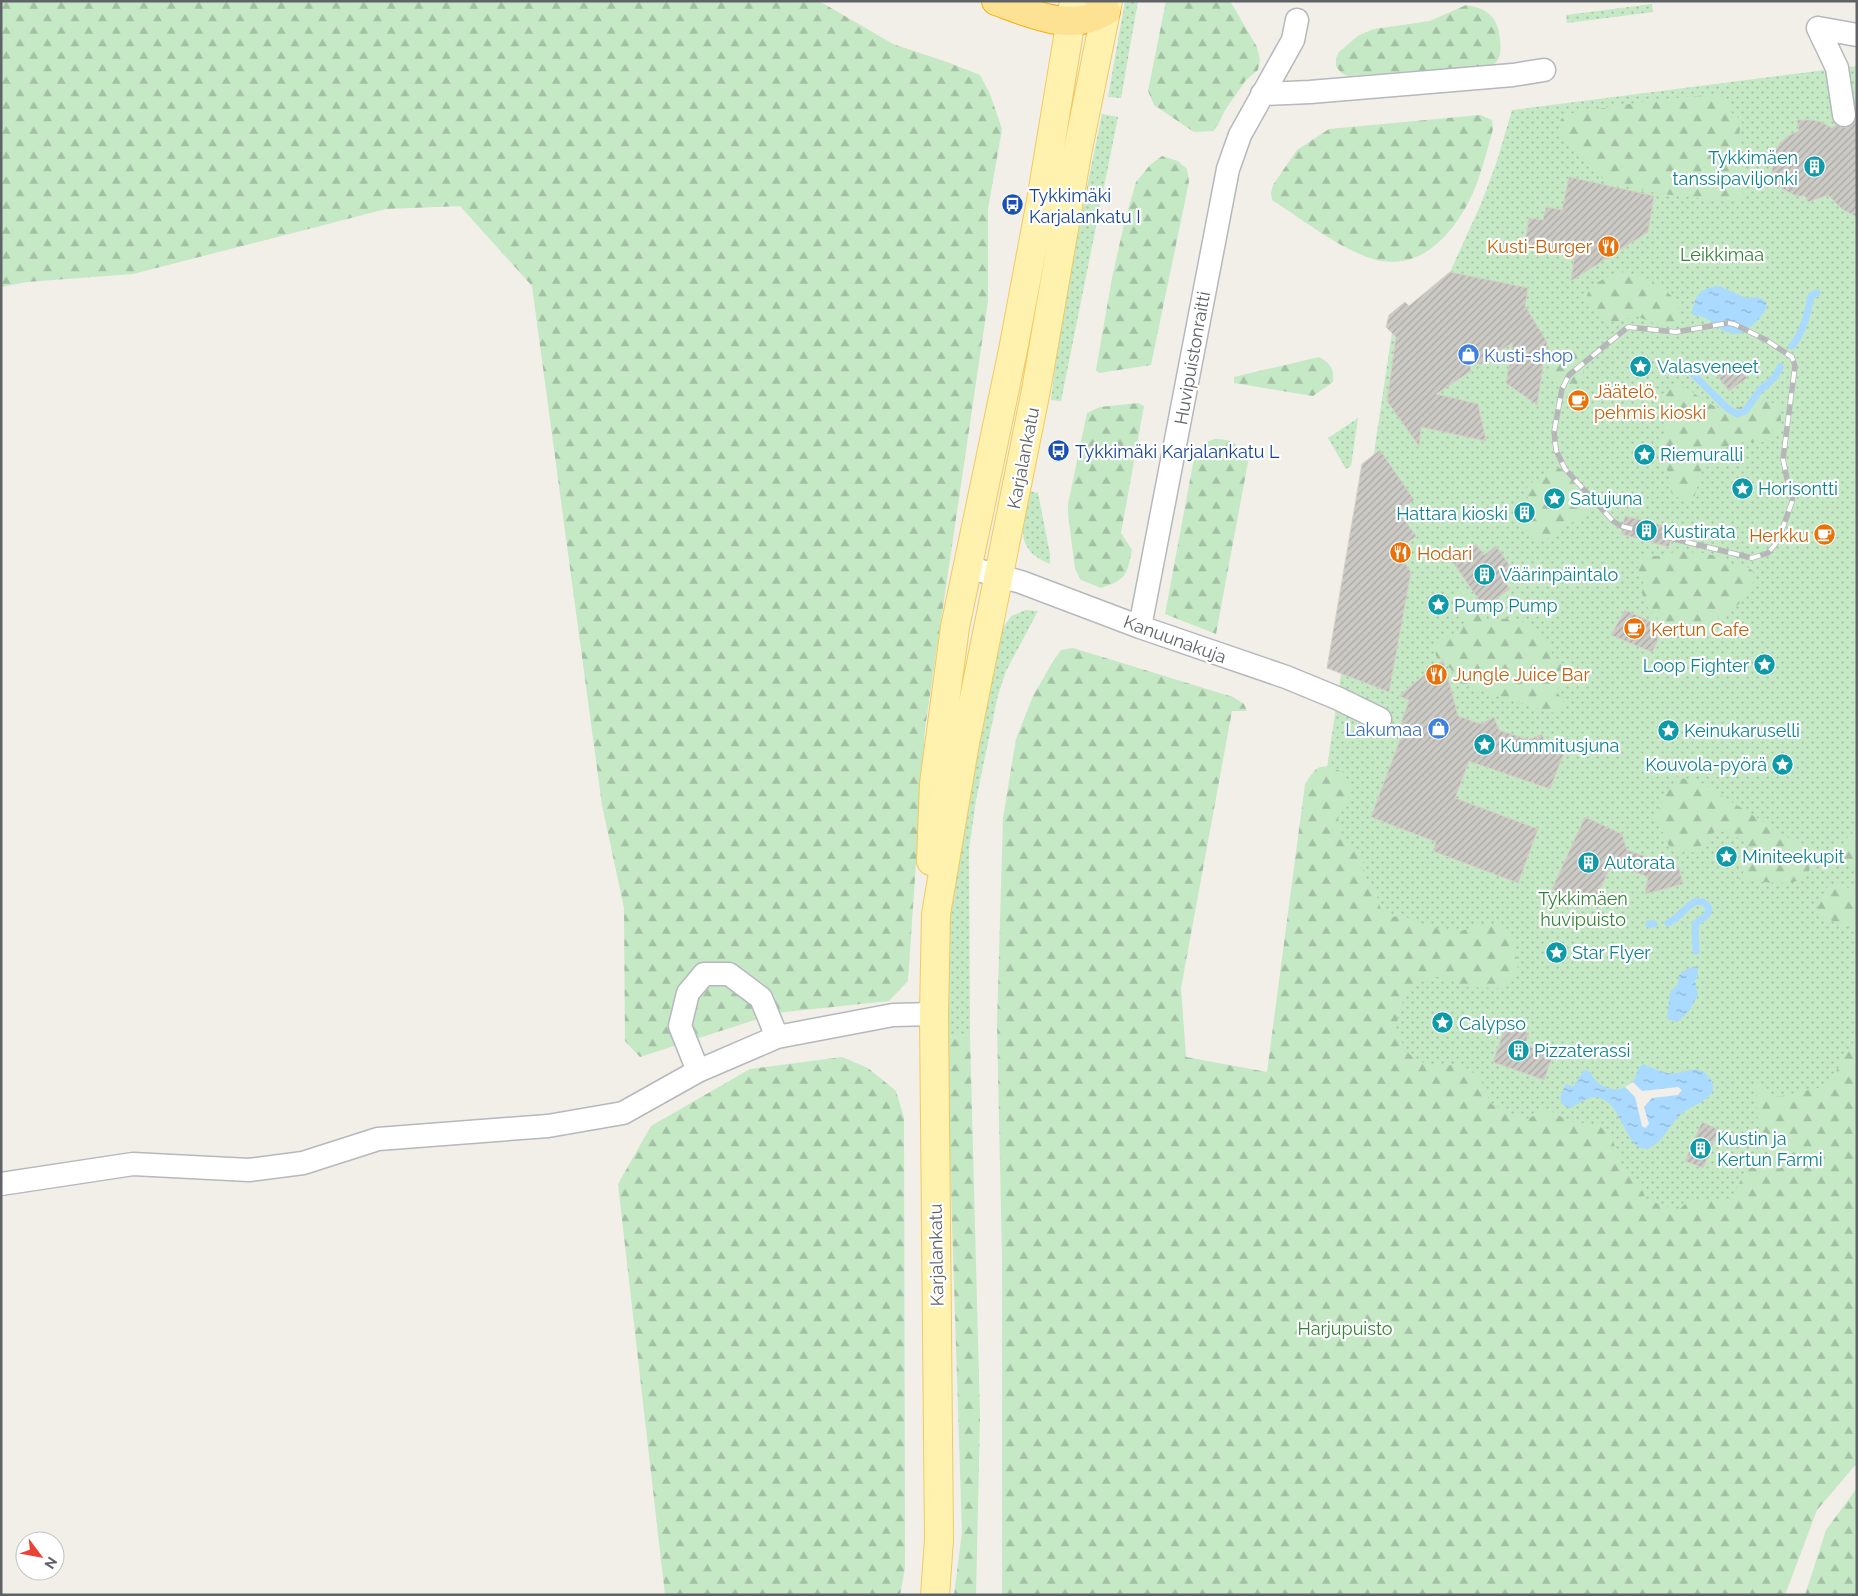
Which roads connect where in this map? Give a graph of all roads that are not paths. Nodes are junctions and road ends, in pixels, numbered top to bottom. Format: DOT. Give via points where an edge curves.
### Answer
graph roads {
  1 [pos="996,1"];
  2 [pos="1104,5"];
  3 [pos="1072,12"];
  4 [pos="1296,20"];
  5 [pos="1857,35"];
  6 [pos="1544,70"];
  7 [pos="1262,94"];
  8 [pos="1844,115"];
  9 [pos="967,567"];
  10 [pos="998,574"];
  11 [pos="1140,627"];
  12 [pos="1380,719"];
  13 [pos="936,914"];
  14 [pos="934,1014"];
  15 [pos="777,1037"];
  16 [pos="698,1071"];
  17 [pos="1,1184"];
  18 [pos="935,1595"];
  1 -- 3 [label="highway" via="1036,14"];
  2 -- 3 [label="highway" via="1095,18 1082,22"];
  2 -- 10 [label="main road, Karjalankatu" via="1034,399"];
  3 -- 9 [label="main road, Karjalankatu" via="1014,350"];
  4 -- 7 [label="street, Huvipuistonraitti" via="1293,40"];
  5 -- 8 [label="street" via="1818,28 1837,68"];
  6 -- 7 [label="street" via="1504,76"];
  7 -- 11 [label="street, Huvipuistonraitti" via="1240,135 1228,169"];
  9 -- 10 [label="street, Kanuunakuja"];
  9 -- 13 [label="main road, Karjalankatu" via="955,627 934,784 930,872"];
  10 -- 11 [label="street, Kanuunakuja"];
  10 -- 13 [label="main road, Karjalankatu"];
  11 -- 12 [label="street, Kanuunakuja" via="1286,677"];
  13 -- 14 [label="main road, Karjalankatu"];
  14 -- 15 [label="street" via="893,1015"];
  14 -- 18 [label="main road, Karjalankatu" via="939,1530"];
  15 -- 16 [label="street"];
  15 -- 16 [label="street" via="761,998 729,974 704,974 688,993 680,1026"];
  16 -- 17 [label="street" via="623,1113 548,1126 378,1139 303,1163 249,1170 133,1164"];
}
